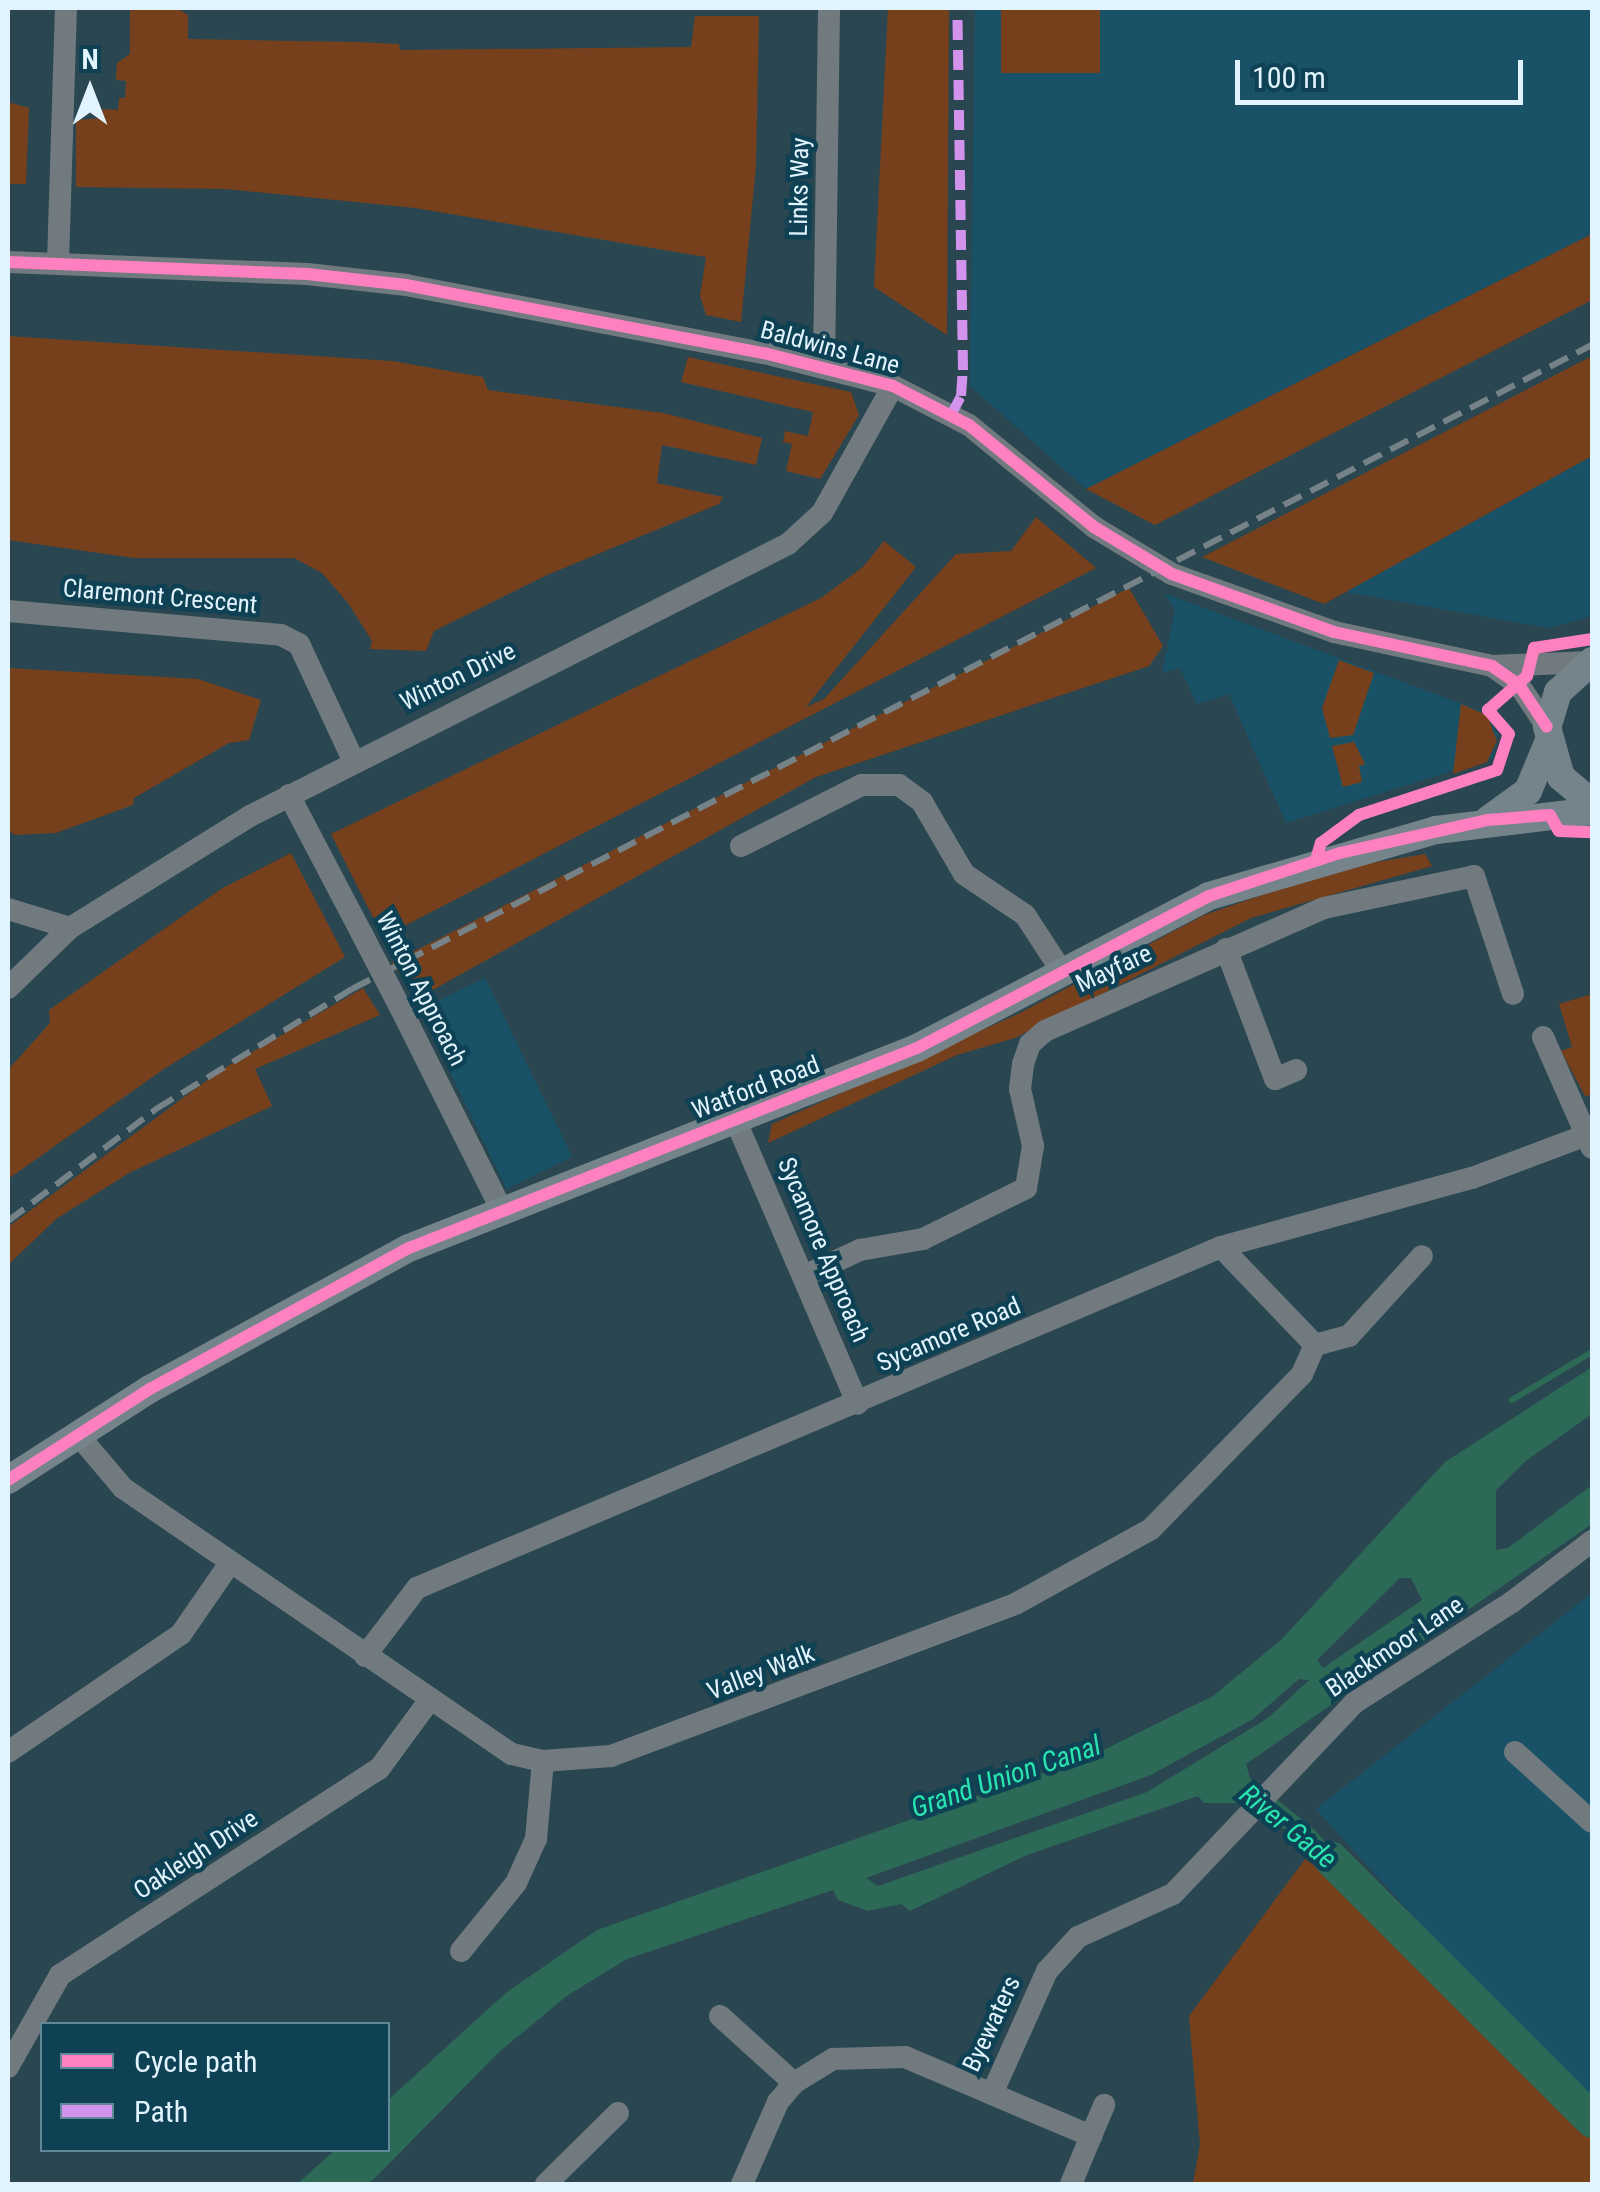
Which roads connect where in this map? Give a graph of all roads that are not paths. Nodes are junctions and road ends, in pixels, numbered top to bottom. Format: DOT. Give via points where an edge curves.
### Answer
graph roads {
  1 [pos="66,8"];
  2 [pos="829,8"];
  3 [pos="8,262"];
  4 [pos="58,262"];
  5 [pos="824,366"];
  6 [pos="892,386"];
  7 [pos="8,611"];
  8 [pos="1591,661"];
  9 [pos="1492,666"];
  10 [pos="1547,735"];
  11 [pos="352,760"];
  12 [pos="289,795"];
  13 [pos="1592,803"];
  14 [pos="1592,811"];
  15 [pos="1488,820"];
  16 [pos="742,846"];
  17 [pos="8,909"];
  18 [pos="70,928"];
  19 [pos="1226,949"];
  20 [pos="1062,974"];
  21 [pos="8,988"];
  22 [pos="1514,994"];
  23 [pos="1543,1037"];
  24 [pos="1296,1070"];
  25 [pos="736,1120"];
  26 [pos="1590,1139"];
  27 [pos="501,1208"];
  28 [pos="1221,1247"];
  29 [pos="1422,1256"];
  30 [pos="806,1275"];
  31 [pos="1316,1346"];
  32 [pos="858,1404"];
  33 [pos="79,1436"];
  34 [pos="8,1480"];
  35 [pos="1592,1541"];
  36 [pos="230,1563"];
  37 [pos="364,1656"];
  38 [pos="429,1701"];
  39 [pos="8,1752"];
  40 [pos="1516,1752"];
  41 [pos="543,1761"];
  42 [pos="1592,1822"];
  43 [pos="1206,1862"];
  44 [pos="460,1951"];
  45 [pos="720,2016"];
  46 [pos="8,2067"];
  47 [pos="794,2083"];
  48 [pos="992,2094"];
  49 [pos="1104,2105"];
  50 [pos="618,2113"];
  51 [pos="1091,2136"];
  52 [pos="559,2180"];
  53 [pos="742,2184"];
  54 [pos="1071,2184"];
  1 -- 4 [label="street"];
  2 -- 5 [label="street, Links Way"];
  3 -- 4 [label="street, Baldwins Lane"];
  4 -- 5 [label="street, Baldwins Lane" via="406,285"];
  5 -- 6 [label="street, Baldwins Lane"];
  6 -- 9 [label="street, Baldwins Lane" via="969,425 1094,527 1172,574 1334,632"];
  6 -- 11 [label="street, Winton Drive" via="822,513 788,544"];
  7 -- 11 [label="street, Claremont Crescent" via="280,634 299,644"];
  8 -- 9 [label="street, Baldwins Lane"];
  8 -- 10 [label="main road, Watford Road" via="1558,692"];
  9 -- 10 [label="street" via="1518,686"];
  10 -- 13 [label="main road" via="1561,777"];
  10 -- 15 [label="main road, Watford Road" via="1528,791"];
  11 -- 12 [label="street, Winton Drive"];
  12 -- 18 [label="street, Winton Drive"];
  12 -- 27 [label="street, Winton Approach, bridge"];
  14 -- 15 [label="main road, Watford Road"];
  15 -- 20 [label="main road, Watford Road" via="1242,883"];
  16 -- 20 [label="street" via="862,786 899,785 922,802 964,874 1025,914"];
  17 -- 18 [label="street"];
  18 -- 21 [label="street, Winton Drive"];
  19 -- 22 [label="street, Mayfare" via="1324,908 1474,876"];
  19 -- 24 [label="street" via="1276,1078"];
  19 -- 30 [label="street, Mayfare" via="1030,1044 1020,1089 1033,1167 1014,1199 923,1239 860,1250"];
  20 -- 25 [label="main road, Watford Road" via="917,1048"];
  23 -- 26 [label="street"];
  25 -- 27 [label="main road, Watford Road"];
  25 -- 30 [label="street, Sycamore Approach"];
  26 -- 28 [label="street, Sycamore Road"];
  27 -- 33 [label="main road, Watford Road" via="365,1270"];
  28 -- 31 [label="street"];
  28 -- 32 [label="street, Sycamore Road"];
  29 -- 31 [label="street" via="1350,1336"];
  30 -- 32 [label="street, Sycamore Approach"];
  31 -- 41 [label="street, Valley Walk" via="1302,1374 1151,1529 1018,1603 611,1756"];
  32 -- 37 [label="street, Sycamore Road" via="417,1588"];
  33 -- 34 [label="main road, Watford Road"];
  33 -- 36 [label="street, Valley Walk" via="123,1488"];
  35 -- 43 [label="street, Blackmoor Lane" via="1512,1602 1354,1703 1285,1769"];
  36 -- 37 [label="street, Valley Walk"];
  36 -- 39 [label="street" via="181,1634"];
  37 -- 38 [label="street, Valley Walk"];
  38 -- 41 [label="street, Valley Walk" via="512,1754"];
  38 -- 46 [label="street, Oakleigh Drive" via="379,1770 60,1975"];
  40 -- 42 [label="street"];
  41 -- 44 [label="street" via="536,1840 516,1883"];
  43 -- 48 [label="street, Byewaters" via="1159,1905 1091,1929 1063,1951 1047,1971"];
  45 -- 47 [label="street"];
  47 -- 48 [label="street, Byewaters" via="834,2059 890,2054"];
  47 -- 53 [label="street, Byewaters" via="778,2102"];
  48 -- 51 [label="street"];
  49 -- 51 [label="street"];
  50 -- 52 [label="street"];
  51 -- 54 [label="street"];
}
